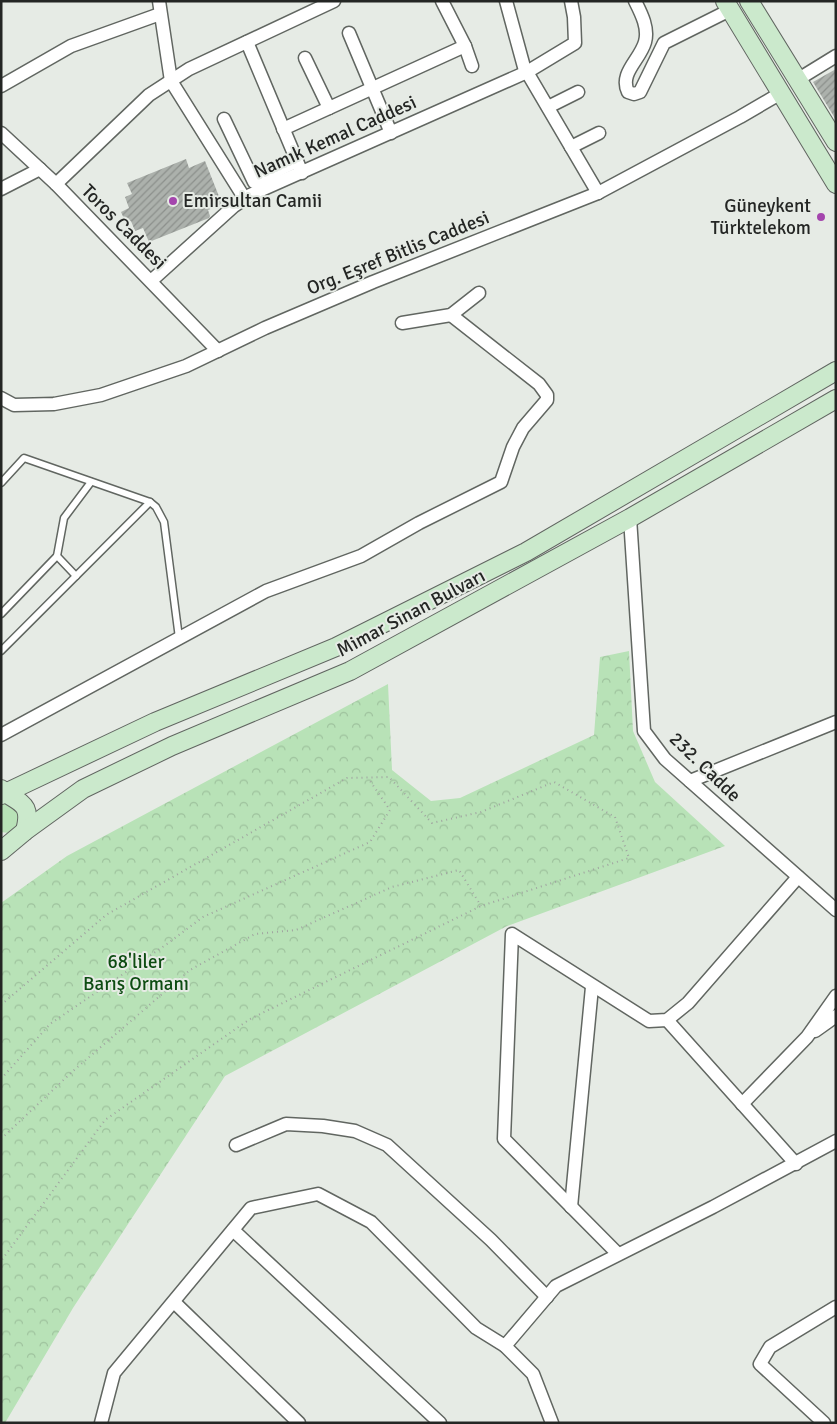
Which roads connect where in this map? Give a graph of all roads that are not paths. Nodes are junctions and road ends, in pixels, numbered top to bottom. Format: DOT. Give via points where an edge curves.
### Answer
graph roads {
  1 [pos="334,1"];
  2 [pos="442,1"];
  3 [pos="506,1"];
  4 [pos="570,1"];
  5 [pos="635,1"];
  6 [pos="748,1"];
  7 [pos="161,5"];
  8 [pos="313,6"];
  9 [pos="727,6"];
  10 [pos="349,33"];
  11 [pos="247,42"];
  12 [pos="465,46"];
  13 [pos="836,56"];
  14 [pos="305,58"];
  15 [pos="472,66"];
  16 [pos="527,72"];
  17 [pos="797,80"];
  18 [pos="171,81"];
  19 [pos="1,86"];
  20 [pos="372,89"];
  21 [pos="578,92"];
  22 [pos="781,93"];
  23 [pos="329,108"];
  24 [pos="548,108"];
  25 [pos="224,119"];
  26 [pos="283,128"];
  27 [pos="1,133"];
  28 [pos="391,133"];
  29 [pos="599,133"];
  30 [pos="836,142"];
  31 [pos="571,147"];
  32 [pos="237,149"];
  33 [pos="218,156"];
  34 [pos="299,167"];
  35 [pos="40,169"];
  36 [pos="56,184"];
  37 [pos="836,184"];
  38 [pos="1,189"];
  39 [pos="598,193"];
  40 [pos="245,199"];
  41 [pos="151,281"];
  42 [pos="479,293"];
  43 [pos="451,315"];
  44 [pos="402,323"];
  45 [pos="218,350"];
  46 [pos="836,371"];
  47 [pos="1,398"];
  48 [pos="836,399"];
  49 [pos="91,482"];
  50 [pos="1,483"];
  51 [pos="150,502"];
  52 [pos="630,518"];
  53 [pos="57,556"];
  54 [pos="76,576"];
  55 [pos="1,614"];
  56 [pos="179,638"];
  57 [pos="1,651"];
  58 [pos="836,722"];
  59 [pos="1,735"];
  60 [pos="690,781"];
  61 [pos="2,792"];
  62 [pos="14,837"];
  63 [pos="1,851"];
  64 [pos="798,877"];
  65 [pos="836,910"];
  66 [pos="592,987"];
  67 [pos="836,996"];
  68 [pos="836,1016"];
  69 [pos="667,1020"];
  70 [pos="807,1037"];
  71 [pos="742,1104"];
  72 [pos="836,1142"];
  73 [pos="236,1145"];
  74 [pos="796,1164"];
  75 [pos="571,1207"];
  76 [pos="233,1230"];
  77 [pos="618,1254"];
  78 [pos="547,1297"];
  79 [pos="174,1302"];
  80 [pos="836,1307"];
  81 [pos="506,1346"];
  82 [pos="101,1423"];
  83 [pos="299,1423"];
  84 [pos="440,1423"];
  85 [pos="552,1423"];
  86 [pos="824,1423"];
  1 -- 8 [label="street"];
  2 -- 12 [label="street"];
  3 -- 16 [label="street"];
  4 -- 16 [label="street, Namık Kemal Caddesi" via="575,43"];
  5 -- 9 [label="street" via="644,18 645,42 626,75 628,92 634,94 640,92 664,42"];
  6 -- 17 [label="main road"];
  7 -- 18 [label="street"];
  7 -- 19 [label="street" via="71,46"];
  8 -- 11 [label="street"];
  9 -- 22 [label="main road"];
  10 -- 20 [label="street"];
  11 -- 18 [label="street"];
  11 -- 26 [label="street"];
  12 -- 15 [label="street"];
  12 -- 20 [label="street"];
  13 -- 17 [label="street"];
  14 -- 23 [label="street"];
  16 -- 24 [label="street"];
  16 -- 28 [label="street, Namık Kemal Caddesi"];
  17 -- 30 [label="main road"];
  18 -- 33 [label="street"];
  18 -- 36 [label="street" via="149,95"];
  20 -- 23 [label="street"];
  20 -- 28 [label="street"];
  21 -- 24 [label="street"];
  22 -- 37 [label="main road"];
  22 -- 39 [label="street, Org. Eşref Bitlis Caddesi"];
  23 -- 26 [label="street"];
  24 -- 31 [label="street"];
  25 -- 32 [label="street"];
  26 -- 34 [label="street"];
  27 -- 35 [label="street, Toros Caddesi"];
  28 -- 34 [label="street, Namık Kemal Caddesi"];
  29 -- 31 [label="street"];
  31 -- 39 [label="street"];
  32 -- 33 [label="street"];
  32 -- 34 [label="street" via="254,182"];
  33 -- 40 [label="street"];
  34 -- 40 [label="street, Namık Kemal Caddesi"];
  35 -- 36 [label="street, Toros Caddesi"];
  35 -- 38 [label="street"];
  36 -- 41 [label="street, Toros Caddesi"];
  39 -- 45 [label="street, Org. Eşref Bitlis Caddesi" via="373,282"];
  40 -- 41 [label="street, Namık Kemal Caddesi"];
  41 -- 45 [label="street, Toros Caddesi"];
  42 -- 43 [label="street"];
  43 -- 44 [label="street"];
  43 -- 56 [label="street" via="539,384 547,395 547,400 523,428 501,482 361,556 266,591"];
  45 -- 47 [label="street, Org. Eşref Bitlis Caddesi" via="186,366 101,394 54,404 14,405"];
  46 -- 61 [label="main road, Mimar Sinan Bulvarı" via="526,552 336,647 154,722"];
  48 -- 52 [label="main road, Mimar Sinan Bulvarı"];
  49 -- 50 [label="lane" via="24,458"];
  49 -- 51 [label="lane"];
  49 -- 53 [label="lane" via="64,518"];
  51 -- 54 [label="lane"];
  51 -- 56 [label="lane" via="164,522"];
  52 -- 60 [label="street, 232. Cadde" via="644,731 665,759"];
  52 -- 62 [label="main road, Mimar Sinan Bulvarı" via="350,671 172,746 83,789"];
  53 -- 54 [label="lane"];
  53 -- 55 [label="lane"];
  54 -- 57 [label="lane"];
  56 -- 59 [label="street"];
  58 -- 60 [label="street"];
  60 -- 64 [label="street, 232. Cadde"];
  61 -- 62 [label="main road" via="17,799 28,816"];
  62 -- 63 [label="main road, Mimar Sinan Bulvarı"];
  64 -- 65 [label="street, 232. Cadde"];
  64 -- 69 [label="street" via="688,1003"];
  66 -- 69 [label="street" via="649,1021"];
  66 -- 75 [label="street"];
  66 -- 75 [label="street" via="512,934 504,1139"];
  67 -- 70 [label="street"];
  68 -- 70 [label="street"];
  69 -- 71 [label="street"];
  70 -- 71 [label="street"];
  71 -- 74 [label="street"];
  72 -- 74 [label="street"];
  73 -- 78 [label="street" via="286,1124 355,1132 387,1145 491,1240"];
  74 -- 77 [label="street"];
  75 -- 77 [label="street"];
  76 -- 79 [label="street"];
  76 -- 81 [label="street" via="251,1208 318,1194 371,1222 476,1328"];
  76 -- 84 [label="street"];
  77 -- 78 [label="street" via="556,1286"];
  78 -- 81 [label="street"];
  79 -- 82 [label="street" via="114,1373"];
  79 -- 83 [label="street"];
  80 -- 86 [label="street" via="770,1347 760,1364"];
  81 -- 85 [label="street" via="533,1374"];
}
